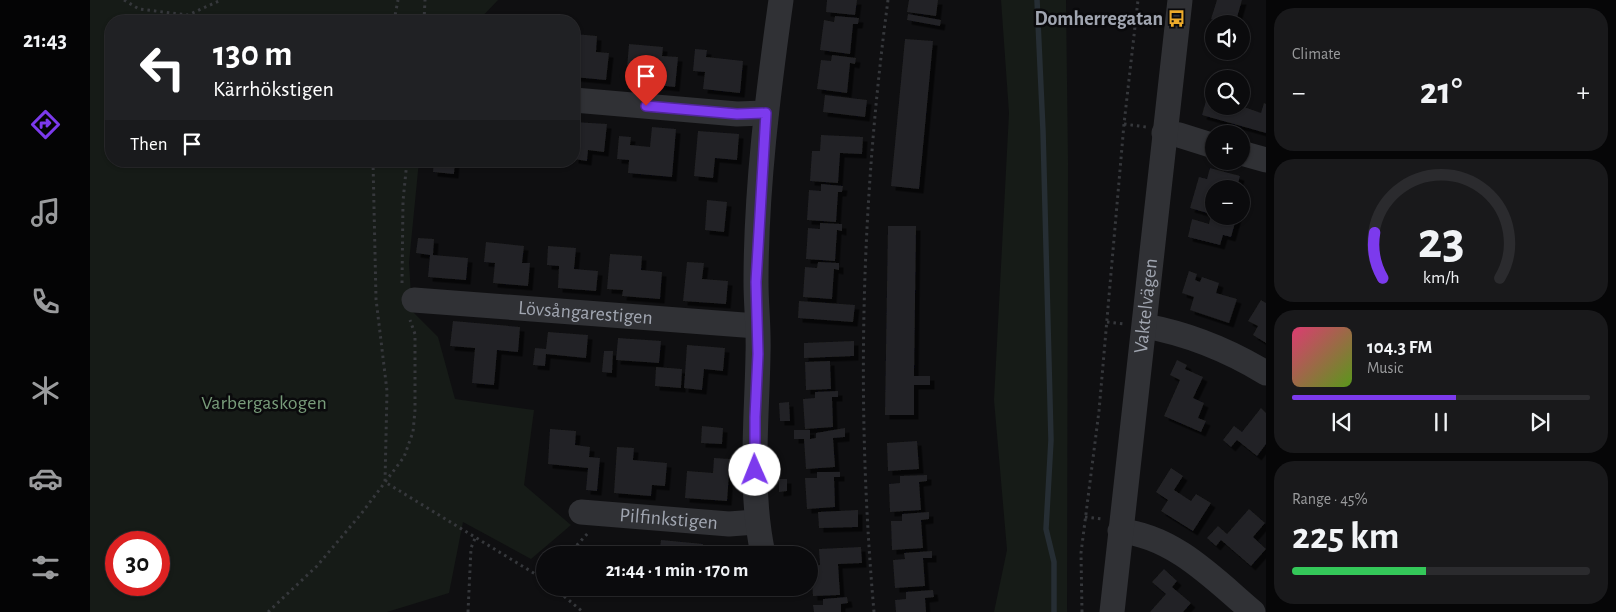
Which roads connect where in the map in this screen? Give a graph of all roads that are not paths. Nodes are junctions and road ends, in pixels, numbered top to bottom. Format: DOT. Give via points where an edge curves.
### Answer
graph roads {
  1 [pos="782,0"];
  2 [pos="1180,0"];
  3 [pos="580,101"];
  4 [pos="766,113"];
  5 [pos="1164,133"];
  6 [pos="1205,143"];
  7 [pos="1250,156"];
  8 [pos="1266,160"];
  9 [pos="408,302"];
  10 [pos="757,326"];
  11 [pos="1145,326"];
  12 [pos="1266,373"];
  13 [pos="581,512"];
  14 [pos="756,522"];
  15 [pos="1120,532"];
  16 [pos="761,546"];
  17 [pos="1112,612"];
  18 [pos="1253,612"];
  1 -- 4 [label="street"];
  2 -- 5 [label="street, Vaktelvägen"];
  3 -- 4 [label="street" via="737,114"];
  4 -- 10 [label="street"];
  5 -- 6 [label="street"];
  5 -- 11 [label="street, Vaktelvägen"];
  7 -- 8 [label="street"];
  9 -- 10 [label="street, Lövsångarestigen"];
  10 -- 14 [label="street"];
  11 -- 12 [label="street" via="1216,346"];
  11 -- 15 [label="street, Vaktelvägen"];
  13 -- 14 [label="street, Pilfinkstigen" via="729,524"];
  14 -- 16 [label="street"];
  15 -- 17 [label="street, Vaktelvägen"];
  15 -- 18 [label="street" via="1134,533 1165,544 1210,575"];
}
